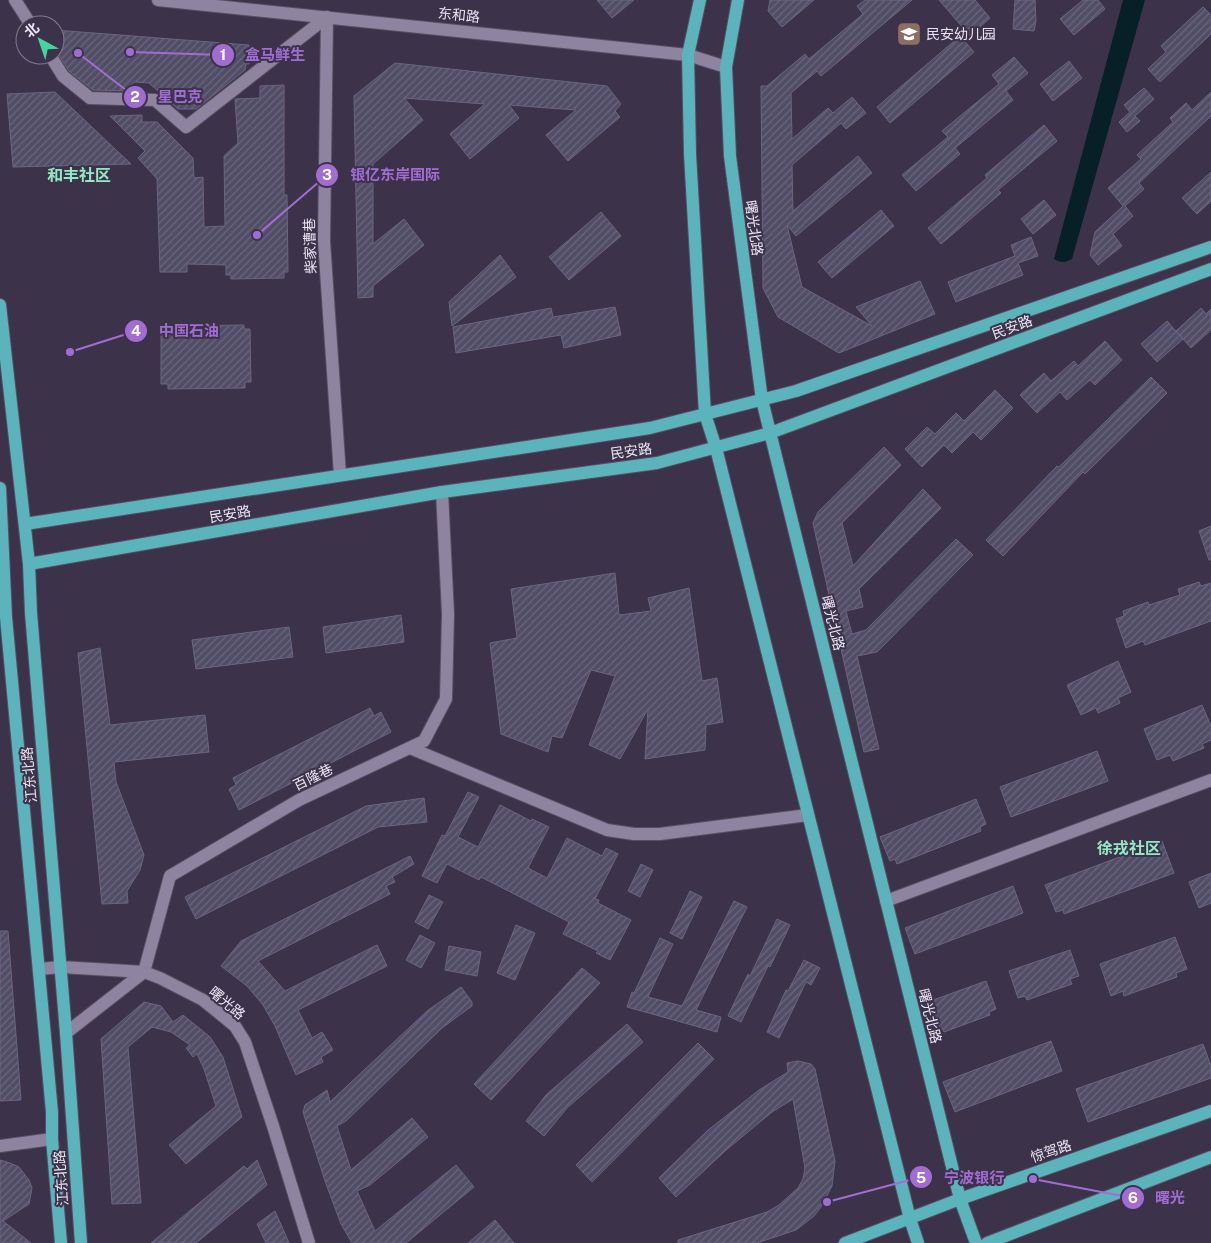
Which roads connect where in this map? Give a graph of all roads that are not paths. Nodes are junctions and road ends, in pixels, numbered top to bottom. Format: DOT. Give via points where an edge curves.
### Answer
graph roads {
  1 [pos="15,0"];
  2 [pos="158,0"];
  3 [pos="700,0"];
  4 [pos="738,0"];
  5 [pos="25,15"];
  6 [pos="327,17"];
  7 [pos="688,54"];
  8 [pos="56,65"];
  9 [pos="726,67"];
  10 [pos="1211,247"];
  11 [pos="1211,269"];
  12 [pos="0,305"];
  13 [pos="762,400"];
  14 [pos="705,414"];
  15 [pos="770,433"];
  16 [pos="716,448"];
  17 [pos="340,475"];
  18 [pos="0,488"];
  19 [pos="442,492"];
  20 [pos="25,524"];
  21 [pos="29,564"];
  22 [pos="410,748"];
  23 [pos="1211,780"];
  24 [pos="808,815"];
  25 [pos="886,901"];
  26 [pos="61,967"];
  27 [pos="39,969"];
  28 [pos="144,972"];
  29 [pos="66,1034"];
  30 [pos="1211,1111"];
  31 [pos="52,1139"];
  32 [pos="0,1146"];
  33 [pos="1211,1156"];
  34 [pos="960,1199"];
  35 [pos="910,1219"];
  36 [pos="61,1243"];
  37 [pos="81,1243"];
  38 [pos="309,1243"];
  39 [pos="845,1243"];
  40 [pos="918,1243"];
  41 [pos="976,1243"];
  42 [pos="987,1243"];
  1 -- 5 [label="street"];
  2 -- 6 [label="street, 东和路"];
  3 -- 7 [label="main road"];
  4 -- 9 [label="main road, 曙光北路"];
  6 -- 7 [label="street, 东和路"];
  6 -- 8 [label="street" via="186,128 155,100 90,98 63,76"];
  6 -- 17 [label="street, 柴家漕巷" via="324,241"];
  7 -- 9 [label="street, 东和路"];
  7 -- 14 [label="main road" via="690,154"];
  9 -- 13 [label="main road, 曙光北路" via="730,156"];
  10 -- 13 [label="main road, 民安路"];
  11 -- 15 [label="main road, 民安路"];
  12 -- 20 [label="main road, 江东北路"];
  13 -- 14 [label="main road, 民安路"];
  13 -- 15 [label="main road, 曙光北路"];
  14 -- 16 [label="main road"];
  14 -- 17 [label="main road, 民安路" via="650,428"];
  15 -- 16 [label="main road, 民安路"];
  15 -- 25 [label="main road, 曙光北路"];
  16 -- 19 [label="main road, 民安路" via="657,463"];
  16 -- 24 [label="main road"];
  17 -- 20 [label="main road, 民安路"];
  18 -- 27 [label="main road, 江东北路" via="6,617"];
  19 -- 21 [label="main road, 民安路"];
  19 -- 22 [label="street, 百隆巷" via="448,614 446,700 424,742"];
  20 -- 21 [label="main road, 江东北路"];
  21 -- 26 [label="main road, 江东北路"];
  22 -- 24 [label="street" via="607,830 660,834"];
  22 -- 28 [label="street, 百隆巷" via="299,800 170,876"];
  23 -- 25 [label="street"];
  24 -- 35 [label="main road"];
  25 -- 34 [label="main road, 曙光北路"];
  26 -- 27 [label="street, 曙光路"];
  26 -- 28 [label="street, 曙光路"];
  26 -- 29 [label="main road, 江东北路"];
  27 -- 31 [label="main road, 江东北路"];
  28 -- 29 [label="street"];
  28 -- 38 [label="street, 曙光路" via="203,1000 235,1026 245,1042"];
  29 -- 37 [label="main road, 江东北路"];
  30 -- 34 [label="main road, 惊驾路"];
  31 -- 32 [label="street"];
  31 -- 36 [label="main road, 江东北路"];
  33 -- 42 [label="main road"];
  34 -- 35 [label="main road, 惊驾路"];
  34 -- 41 [label="main road, 曙光北路"];
  35 -- 39 [label="main road, 惊驾路"];
  35 -- 40 [label="main road"];
}
